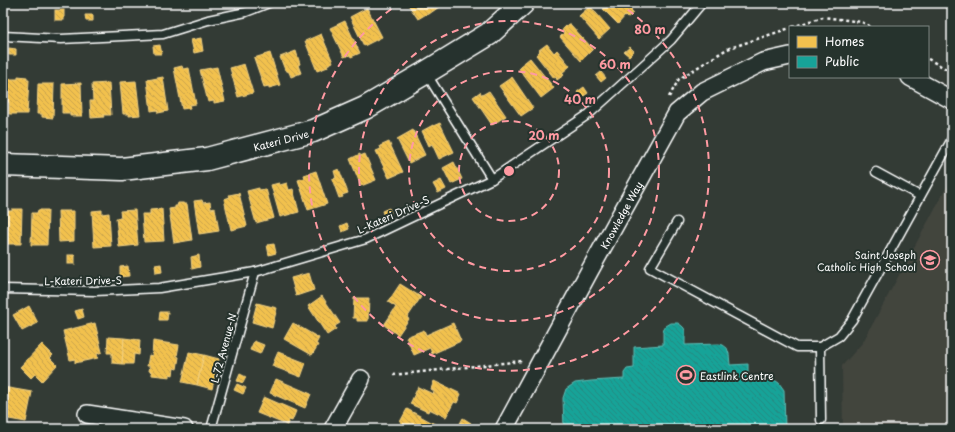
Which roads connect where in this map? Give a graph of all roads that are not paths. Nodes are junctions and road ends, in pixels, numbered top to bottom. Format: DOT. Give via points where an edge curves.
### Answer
graph roads {
  1 [pos="269,3"];
  2 [pos="523,3"];
  3 [pos="702,3"];
  4 [pos="3,36"];
  5 [pos="789,56"];
  6 [pos="425,73"];
  7 [pos="912,78"];
  8 [pos="952,100"];
  9 [pos="952,139"];
  10 [pos="3,165"];
  11 [pos="876,172"];
  12 [pos="492,179"];
  13 [pos="920,196"];
  14 [pos="676,222"];
  15 [pos="255,272"];
  16 [pos="3,289"];
  17 [pos="820,347"];
  18 [pos="361,379"];
  19 [pos="87,414"];
  20 [pos="821,420"];
  21 [pos="184,429"];
  22 [pos="211,429"];
  23 [pos="333,429"];
  24 [pos="504,429"];
  1 -- 4 [label="lane" via="246,12 208,20 163,34 61,39"];
  2 -- 6 [label="street, Kateri Drive" via="489,34"];
  3 -- 12 [label="lane, L-Kateri Drive-S" via="671,40 589,114"];
  5 -- 24 [label="street, Knowledge Way" via="763,62 709,88 677,113"];
  6 -- 10 [label="street, Kateri Drive" via="365,108 313,131 207,160 122,169"];
  6 -- 12 [label="lane"];
  7 -- 8 [label="street"];
  9 -- 13 [label="lane"];
  11 -- 13 [label="lane"];
  12 -- 15 [label="lane, L-Kateri Drive-S" via="366,239"];
  13 -- 17 [label="lane" via="852,320 839,336"];
  14 -- 17 [label="lane" via="650,268 797,347"];
  15 -- 16 [label="lane, L-Kateri Drive-S" via="159,288 95,291"];
  15 -- 22 [label="lane, L-72 Avenue-N"];
  17 -- 20 [label="lane"];
  18 -- 23 [label="street"];
  19 -- 21 [label="street"];
}
